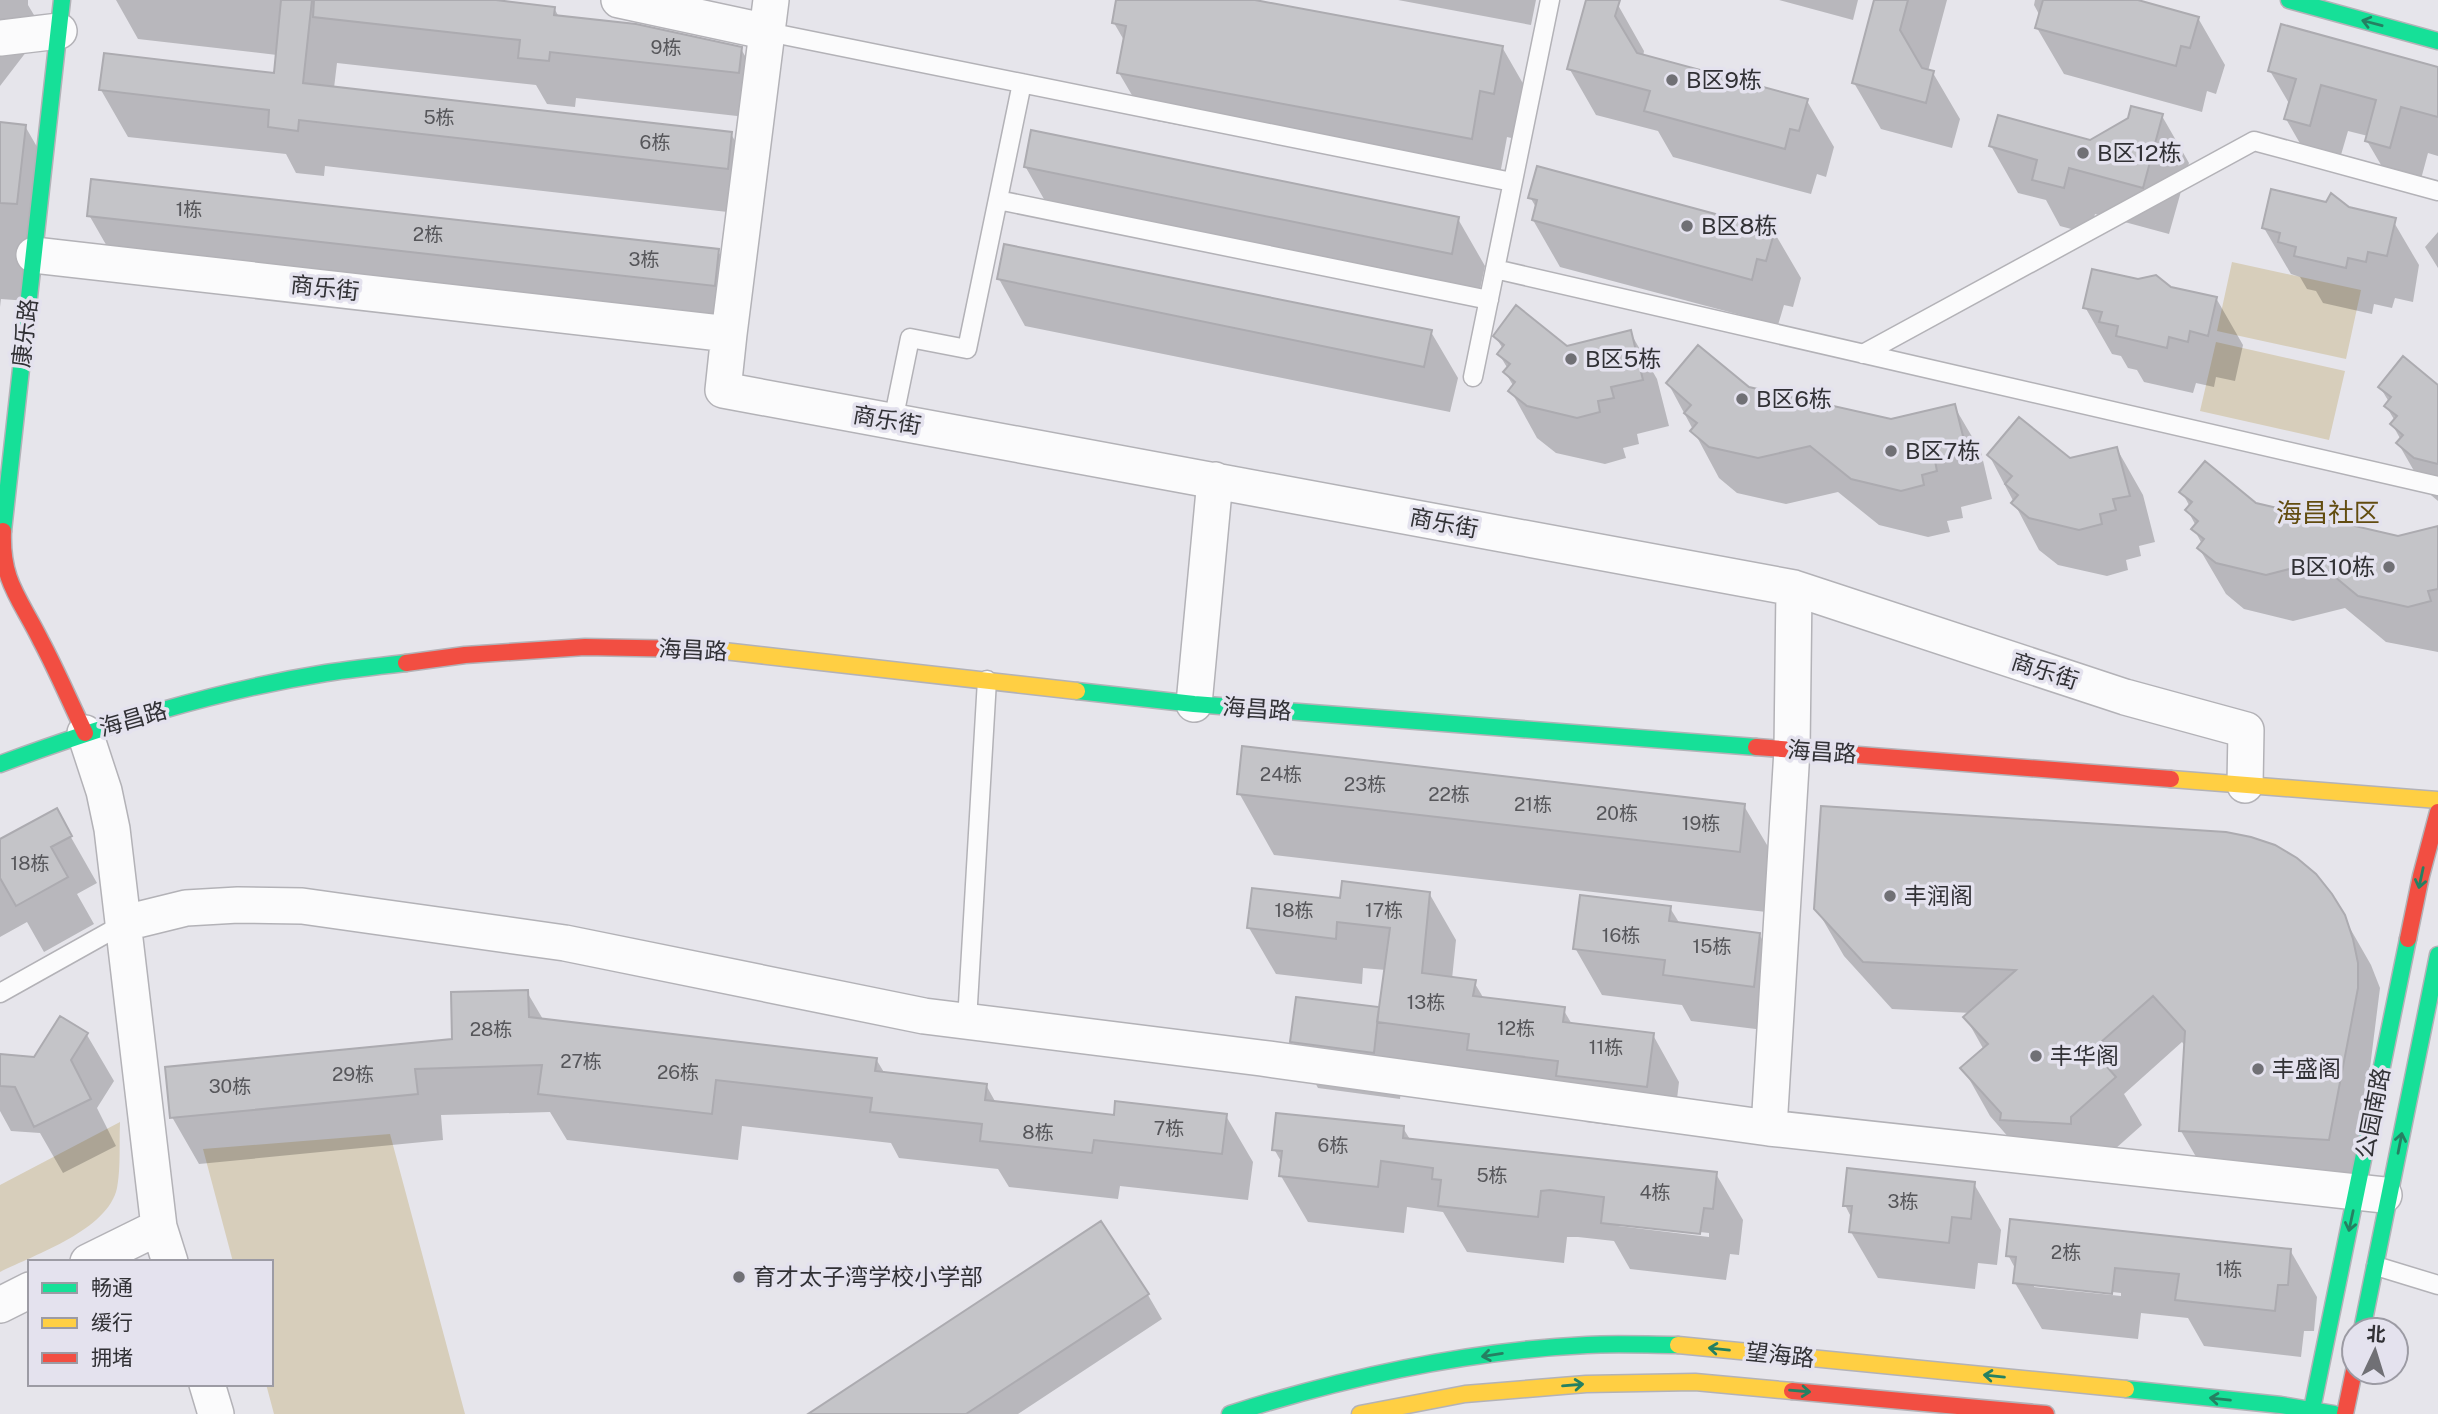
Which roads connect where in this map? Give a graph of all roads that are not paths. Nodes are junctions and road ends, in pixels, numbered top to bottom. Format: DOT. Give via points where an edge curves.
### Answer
graph roads {
  1 [pos="619,0"];
  2 [pos="1547,0"];
  3 [pos="2289,0"];
  4 [pos="61,15"];
  5 [pos="769,16"];
  6 [pos="0,38"];
  7 [pos="2438,41"];
  8 [pos="1022,83"];
  9 [pos="1512,182"];
  10 [pos="2438,191"];
  11 [pos="998,200"];
  12 [pos="34,255"];
  13 [pos="1495,269"];
  14 [pos="1489,300"];
  15 [pos="729,334"];
  16 [pos="1863,354"];
  17 [pos="1473,377"];
  18 [pos="893,421"];
  19 [pos="1215,480"];
  20 [pos="2438,486"];
  21 [pos="1794,588"];
  22 [pos="987,680"];
  23 [pos="1195,704"];
  24 [pos="85,733"];
  25 [pos="1792,750"];
  26 [pos="0,764"];
  27 [pos="2245,785"];
  28 [pos="2438,800"];
  29 [pos="2438,812"];
  30 [pos="125,923"];
  31 [pos="2438,955"];
  32 [pos="0,992"];
  33 [pos="967,1021"];
  34 [pos="1769,1128"];
  35 [pos="2373,1194"];
  36 [pos="159,1227"];
  37 [pos="92,1260"];
  38 [pos="169,1260"];
  39 [pos="2376,1266"];
  40 [pos="2438,1285"];
  41 [pos="28,1291"];
  42 [pos="0,1305"];
  43 [pos="2365,1316"];
  44 [pos="208,1386"];
  45 [pos="2351,1386"];
  46 [pos="2312,1412"];
  47 [pos="216,1414"];
  48 [pos="1230,1414"];
  49 [pos="1360,1414"];
  50 [pos="2046,1414"];
  51 [pos="2334,1414"];
  52 [pos="2345,1414"];
  1 -- 5 [label="street"];
  2 -- 9 [label="lane"];
  7 -- 3 [label="street, one-way"];
  4 -- 6 [label="street"];
  4 -- 12 [label="street, 康乐路"];
  5 -- 8 [label="lane"];
  5 -- 15 [label="street"];
  8 -- 9 [label="lane"];
  8 -- 11 [label="lane"];
  9 -- 13 [label="lane"];
  10 -- 16 [label="lane" via="2254,141"];
  11 -- 14 [label="lane"];
  11 -- 18 [label="lane" via="967,349 910,338"];
  12 -- 15 [label="street, 商乐街"];
  12 -- 24 [label="street, 康乐路" via="2,553 8,581"];
  13 -- 14 [label="lane"];
  13 -- 16 [label="lane"];
  14 -- 17 [label="lane"];
  15 -- 18 [label="street, 商乐街" via="723,390"];
  16 -- 20 [label="lane"];
  18 -- 19 [label="street, 商乐街"];
  19 -- 21 [label="street, 商乐街"];
  19 -- 23 [label="street"];
  21 -- 25 [label="street"];
  21 -- 27 [label="street, 商乐街" via="2125,697 2246,730"];
  22 -- 23 [label="street, 海昌路"];
  22 -- 24 [label="street, 海昌路" via="706,649 585,648 465,655 325,673 208,698"];
  22 -- 33 [label="lane"];
  23 -- 25 [label="street, 海昌路"];
  24 -- 26 [label="street, 海昌路"];
  24 -- 30 [label="street" via="104,791"];
  25 -- 27 [label="street, 海昌路"];
  25 -- 34 [label="street"];
  27 -- 28 [label="street, 海昌路"];
  29 -- 35 [label="street, 公园南路, one-way" via="2421,876"];
  30 -- 32 [label="lane"];
  30 -- 33 [label="street" via="186,908 302,906 565,943"];
  30 -- 36 [label="street"];
  35 -- 31 [label="street, 公园南路, one-way"];
  33 -- 34 [label="street"];
  34 -- 35 [label="street"];
  35 -- 39 [label="street, 公园南路"];
  35 -- 46 [label="street, 公园南路, one-way"];
  36 -- 37 [label="street"];
  36 -- 38 [label="street"];
  39 -- 40 [label="lane"];
  39 -- 43 [label="street, 公园南路"];
  41 -- 42 [label="street"];
  44 -- 47 [label="street"];
  45 -- 52 [label="street"];
  46 -- 48 [label="street, 望海路, one-way" via="1685,1345 1586,1345 1500,1353 1390,1372"];
  46 -- 51 [label="street, 望海路"];
  49 -- 50 [label="street, 望海路, one-way" via="1465,1394 1586,1384 1695,1382"];
}
